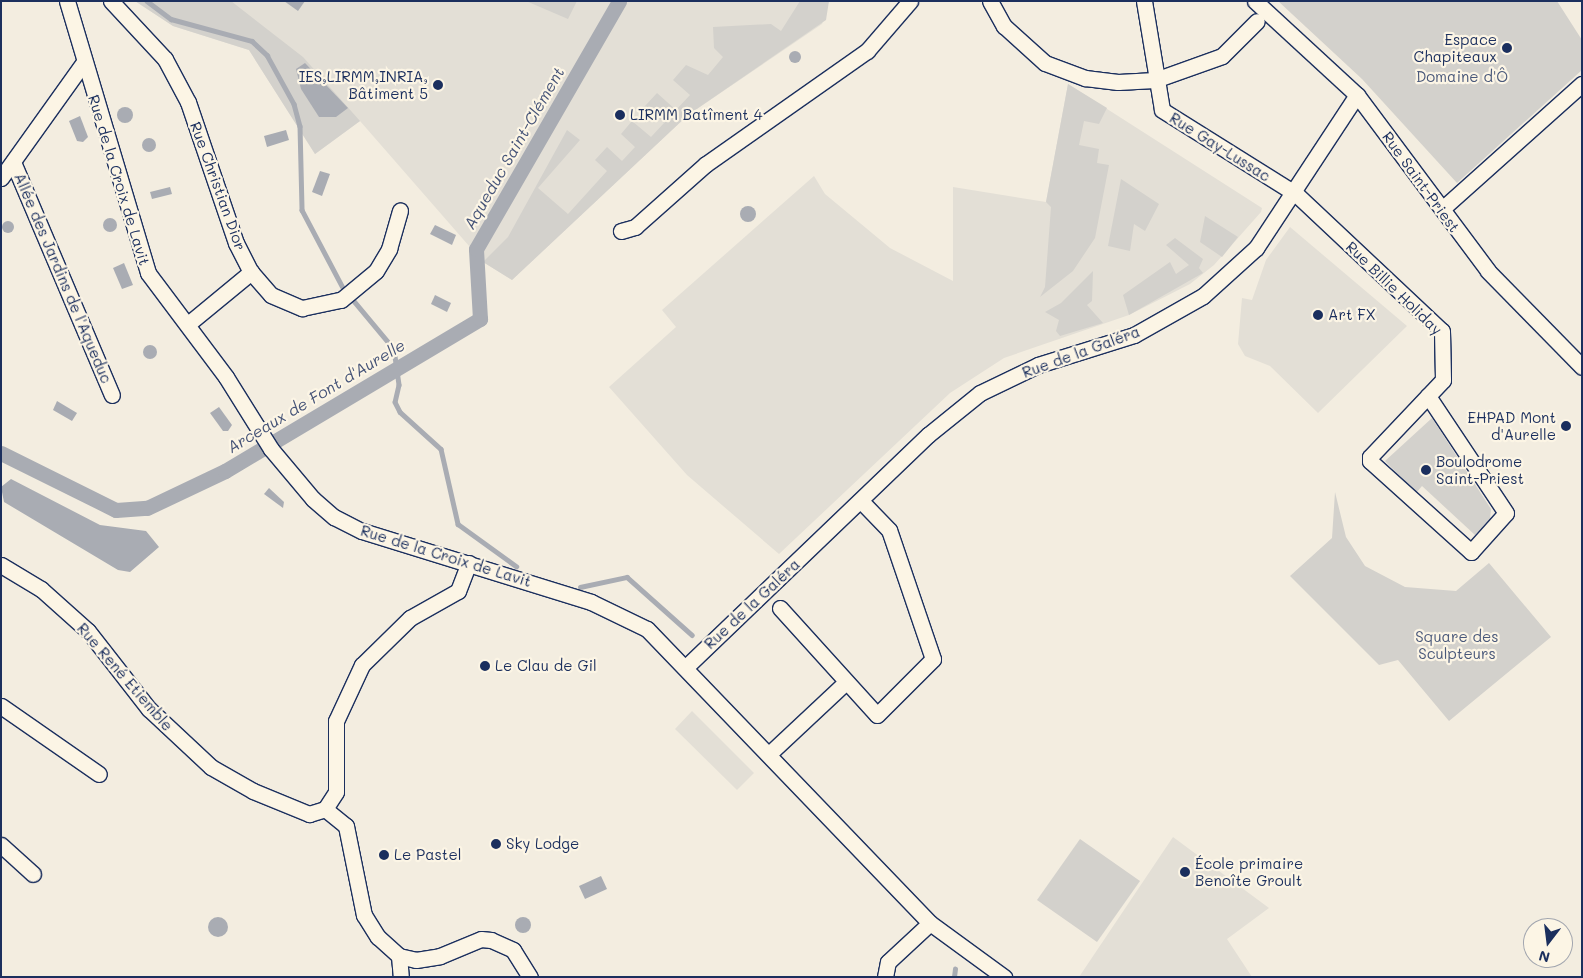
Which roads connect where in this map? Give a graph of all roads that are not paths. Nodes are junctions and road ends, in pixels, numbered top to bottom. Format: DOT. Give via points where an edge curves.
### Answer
graph roads {
  1 [pos="67,1"];
  2 [pos="111,1"];
  3 [pos="910,1"];
  4 [pos="990,1"];
  5 [pos="1144,1"];
  6 [pos="1255,1"];
  7 [pos="1257,21"];
  8 [pos="84,62"];
  9 [pos="1156,80"];
  10 [pos="1582,84"];
  11 [pos="1357,95"];
  12 [pos="14,162"];
  13 [pos="1,178"];
  14 [pos="1296,194"];
  15 [pos="400,210"];
  16 [pos="1442,210"];
  17 [pos="621,232"];
  18 [pos="251,272"];
  19 [pos="188,324"];
  20 [pos="1582,367"];
  21 [pos="112,395"];
  22 [pos="1428,396"];
  23 [pos="861,501"];
  24 [pos="469,564"];
  25 [pos="1,565"];
  26 [pos="780,608"];
  27 [pos="687,666"];
  28 [pos="846,682"];
  29 [pos="1,706"];
  30 [pos="769,754"];
  31 [pos="99,774"];
  32 [pos="325,809"];
  33 [pos="1,845"];
  34 [pos="33,874"];
  35 [pos="930,923"];
  36 [pos="399,956"];
  37 [pos="402,977"];
  38 [pos="530,977"];
  39 [pos="885,977"];
  40 [pos="1004,977"];
  1 -- 8 [label="street, Rue de la Croix de Lavit"];
  2 -- 18 [label="street, Rue Christian Dior" via="165,59 188,102 213,167 224,212"];
  3 -- 17 [label="street" via="867,51 706,164 635,227"];
  4 -- 9 [label="street" via="1004,26 1031,54 1062,72 1118,82"];
  5 -- 9 [label="street, Rue Gay-Lussac"];
  6 -- 11 [label="street, Rue Saint-Priest"];
  7 -- 9 [label="street" via="1222,56"];
  8 -- 12 [label="street"];
  8 -- 19 [label="street, Rue de la Croix de Lavit" via="148,273"];
  9 -- 14 [label="street, Rue Gay-Lussac" via="1166,114"];
  10 -- 16 [label="street"];
  11 -- 14 [label="street, Rue de la Galéra"];
  11 -- 16 [label="street, Rue Saint-Priest"];
  12 -- 13 [label="street"];
  12 -- 21 [label="street, Allée des Jardins de l'Aqueduc"];
  14 -- 22 [label="street, Rue Billie Holiday" via="1442,331 1445,373"];
  14 -- 23 [label="street, Rue de la Galéra" via="1256,248 1203,296 1134,335 1038,365 980,393"];
  15 -- 18 [label="street, Rue Christian Dior" via="389,249 376,271 341,300 321,307 287,304"];
  16 -- 20 [label="street, Rue Saint-Priest" via="1488,271"];
  18 -- 19 [label="street"];
  19 -- 24 [label="street, Rue de la Croix de Lavit" via="271,449 334,518 362,532"];
  22 -- 22 [label="street, Rue Billie Holiday" via="1370,461 1471,552 1506,513"];
  23 -- 27 [label="street, Rue de la Galéra"];
  23 -- 28 [label="street" via="889,530 933,659 877,715"];
  24 -- 27 [label="street, Rue de la Croix de Lavit" via="622,613 647,629"];
  24 -- 32 [label="street" via="458,591 393,632 351,683 334,733 336,792"];
  25 -- 32 [label="street, Rue René Etiemble" via="41,589 88,631 149,709 211,767 296,812"];
  26 -- 28 [label="street"];
  27 -- 30 [label="street, Rue de la Croix de Lavit"];
  28 -- 30 [label="street"];
  29 -- 31 [label="street"];
  30 -- 35 [label="street, Rue de la Croix de Lavit"];
  32 -- 36 [label="street" via="346,826 364,915 378,937"];
  33 -- 34 [label="street"];
  35 -- 39 [label="street" via="888,962"];
  35 -- 40 [label="street, Rue de la Croix de Lavit"];
  36 -- 37 [label="street"];
  36 -- 38 [label="street" via="416,960 440,956 481,939 491,940 513,950"];
}
